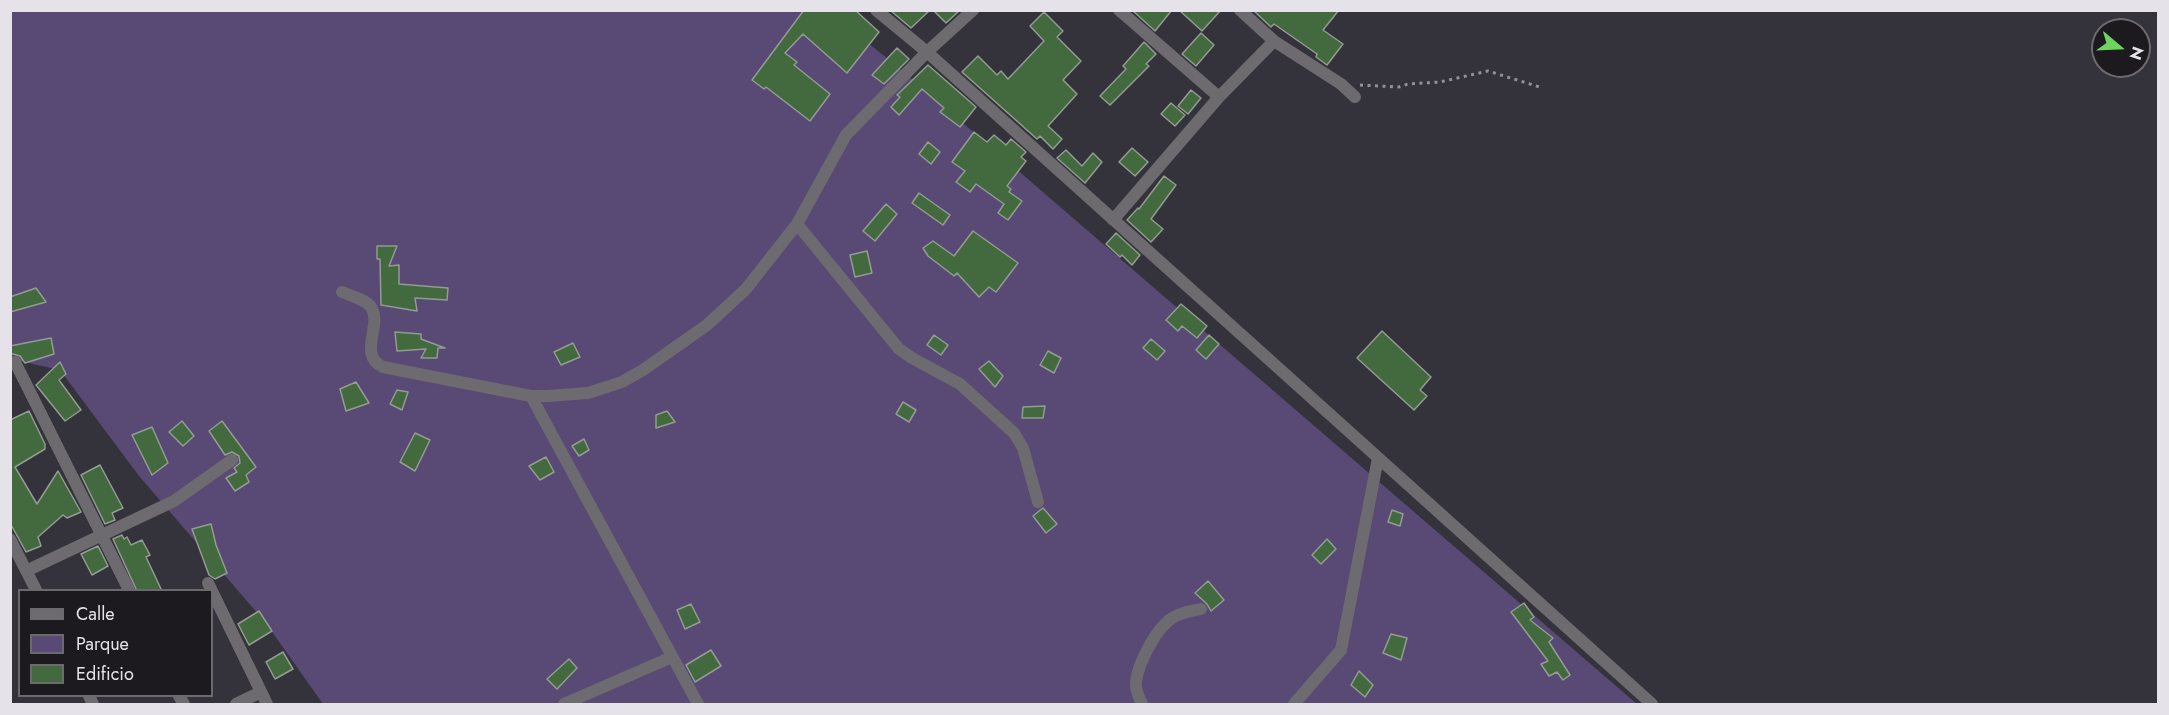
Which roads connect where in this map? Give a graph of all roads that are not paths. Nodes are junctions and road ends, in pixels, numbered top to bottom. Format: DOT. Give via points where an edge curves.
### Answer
graph roads {
  1 [pos="876,10"];
  2 [pos="973,10"];
  3 [pos="1119,10"];
  4 [pos="1240,10"];
  5 [pos="1274,41"];
  6 [pos="927,52"];
  7 [pos="1219,97"];
  8 [pos="1355,98"];
  9 [pos="1113,220"];
  10 [pos="796,224"];
  11 [pos="342,292"];
  12 [pos="15,362"];
  13 [pos="531,396"];
  14 [pos="1378,458"];
  15 [pos="232,460"];
  16 [pos="1038,502"];
  17 [pos="103,535"];
  18 [pos="10,539"];
  19 [pos="26,571"];
  20 [pos="208,583"];
  21 [pos="35,589"];
  22 [pos="128,589"];
  23 [pos="211,589"];
  24 [pos="213,593"];
  25 [pos="1201,609"];
  26 [pos="672,657"];
  27 [pos="261,692"];
  28 [pos="236,705"];
  29 [pos="267,705"];
  30 [pos="564,705"];
  31 [pos="698,705"];
  32 [pos="1142,705"];
  33 [pos="1294,705"];
  34 [pos="1652,705"];
  1 -- 6 [label="street"];
  2 -- 6 [label="street"];
  3 -- 7 [label="street"];
  4 -- 5 [label="street"];
  5 -- 7 [label="street"];
  5 -- 8 [label="street" via="1341,84"];
  6 -- 9 [label="street"];
  6 -- 10 [label="street" via="846,135"];
  7 -- 9 [label="street"];
  9 -- 14 [label="street"];
  10 -- 13 [label="street" via="746,289 707,325 662,358 603,389 567,396"];
  10 -- 16 [label="street" via="899,348 960,384 1014,432 1023,448"];
  11 -- 13 [label="street" via="371,308 371,355 375,363"];
  12 -- 17 [label="street"];
  13 -- 26 [label="street"];
  14 -- 33 [label="street" via="1341,650"];
  14 -- 34 [label="street"];
  15 -- 17 [label="street" via="174,501"];
  17 -- 19 [label="street"];
  17 -- 22 [label="street"];
  18 -- 19 [label="street"];
  19 -- 21 [label="street"];
  20 -- 23 [label="street"];
  24 -- 27 [label="street"];
  25 -- 32 [label="street" via="1166,622 1151,643 1135,684"];
  26 -- 30 [label="street"];
  26 -- 31 [label="street"];
  27 -- 28 [label="street"];
  27 -- 29 [label="street"];
}
